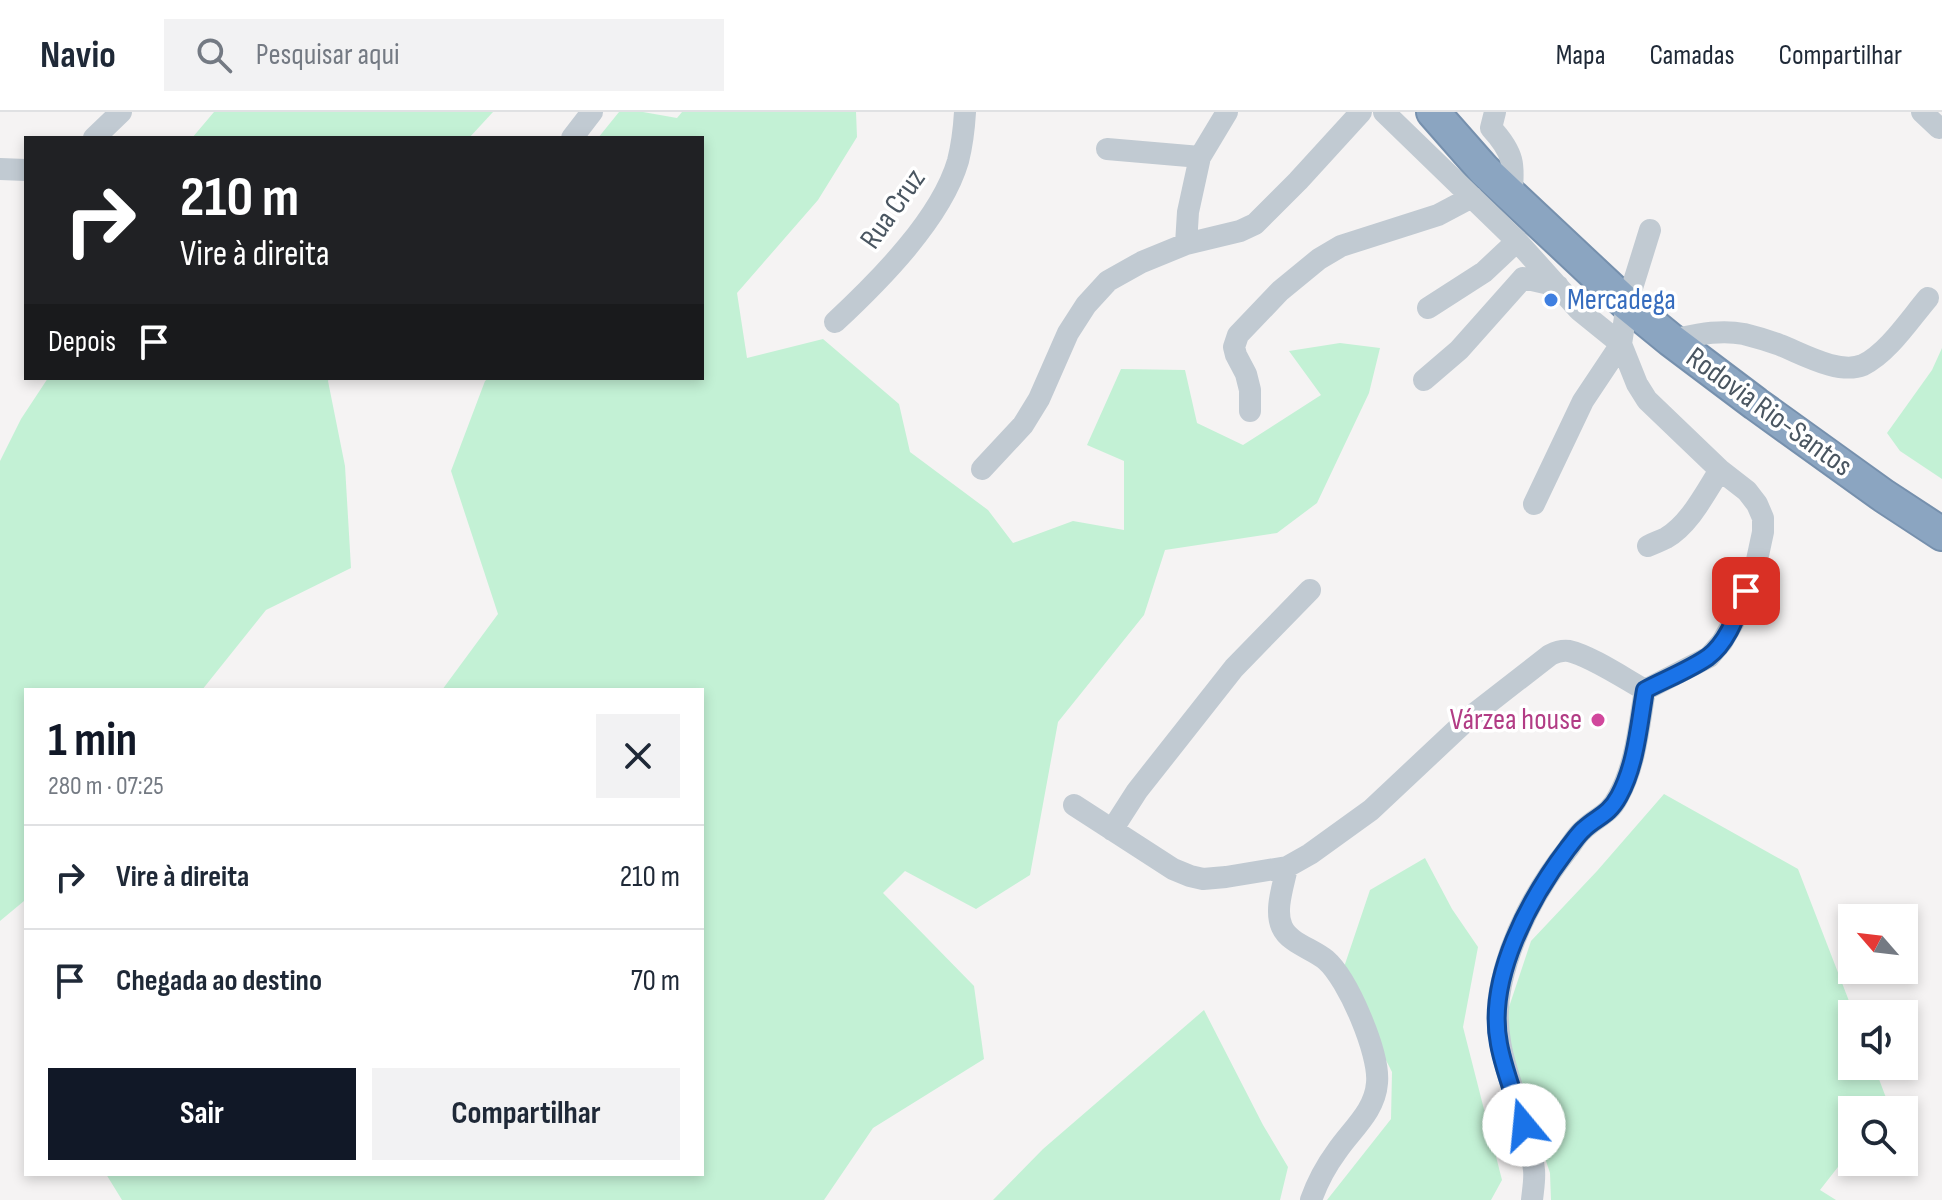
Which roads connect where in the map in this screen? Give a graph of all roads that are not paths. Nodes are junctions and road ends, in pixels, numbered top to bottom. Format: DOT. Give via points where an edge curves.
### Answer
graph roads {
  1 [pos="121,112"];
  2 [pos="592,112"];
  3 [pos="965,112"];
  4 [pos="1227,112"];
  5 [pos="1361,112"];
  6 [pos="1384,112"];
  7 [pos="1433,112"];
  8 [pos="1507,112"];
  9 [pos="1922,112"];
  10 [pos="1493,120"];
  11 [pos="1939,128"];
  12 [pos="96,136"];
  13 [pos="574,136"];
  14 [pos="1107,149"];
  15 [pos="1466,151"];
  16 [pos="1200,157"];
  17 [pos="0,169"];
  18 [pos="24,170"];
  19 [pos="1472,197"];
  20 [pos="1511,197"];
  21 [pos="1650,230"];
  22 [pos="1186,244"];
  23 [pos="1522,246"];
  24 [pos="1523,278"];
  25 [pos="1559,287"];
  26 [pos="1928,298"];
  27 [pos="1627,304"];
  28 [pos="1428,308"];
  29 [pos="835,322"];
  30 [pos="1671,340"];
  31 [pos="1621,344"];
  32 [pos="1424,380"];
  33 [pos="1250,411"];
  34 [pos="982,469"];
  35 [pos="1720,470"];
  36 [pos="1534,504"];
  37 [pos="1942,534"];
  38 [pos="1648,546"];
  39 [pos="1310,590"];
  40 [pos="1645,690"];
  41 [pos="1074,805"];
  42 [pos="1112,830"];
  43 [pos="1287,867"];
  44 [pos="1311,1200"];
  45 [pos="1532,1200"];
  1 -- 12 [label="street"];
  2 -- 13 [label="street"];
  3 -- 29 [label="street, Rua Cruz" via="964,135 945,193 871,289"];
  4 -- 16 [label="street"];
  5 -- 22 [label="street" via="1255,224"];
  6 -- 19 [label="street"];
  7 -- 15 [label="highway, Rodovia Rio-Santos"];
  8 -- 10 [label="street"];
  9 -- 11 [label="street"];
  10 -- 15 [label="street"];
  10 -- 20 [label="street" via="1513,161"];
  14 -- 16 [label="street"];
  15 -- 20 [label="highway, Rodovia Rio-Santos"];
  16 -- 22 [label="street"];
  17 -- 18 [label="street"];
  19 -- 23 [label="street"];
  19 -- 33 [label="street" via="1438,215 1341,246 1280,291 1238,335 1234,347 1246,374"];
  20 -- 27 [label="highway, Rodovia Rio-Santos"];
  21 -- 27 [label="street"];
  22 -- 34 [label="street" via="1108,281 1086,305 1023,425"];
  23 -- 24 [label="street"];
  23 -- 25 [label="street"];
  23 -- 28 [label="street"];
  24 -- 25 [label="street"];
  24 -- 32 [label="street" via="1459,350"];
  25 -- 31 [label="street"];
  26 -- 30 [label="street" via="1878,355 1846,368 1743,334 1717,331"];
  27 -- 30 [label="highway, Rodovia Rio-Santos"];
  27 -- 31 [label="street"];
  30 -- 37 [label="highway, Rodovia Rio-Santos"];
  31 -- 35 [label="street" via="1647,400"];
  31 -- 36 [label="street" via="1583,401"];
  35 -- 38 [label="street" via="1681,525"];
  35 -- 40 [label="street" via="1747,491 1763,518 1757,560 1722,642 1709,657"];
  39 -- 42 [label="street" via="1234,668"];
  40 -- 43 [label="street" via="1569,651 1550,655 1469,718 1371,810"];
  40 -- 45 [label="street" via="1635,749 1619,795 1554,867 1518,933 1501,983 1498,1042 1530,1147 1535,1173"];
  41 -- 42 [label="street"];
  42 -- 43 [label="street" via="1173,869 1203,879"];
  43 -- 44 [label="street" via="1282,927 1287,936 1330,964 1347,988 1378,1079 1375,1097 1336,1151"];
}
